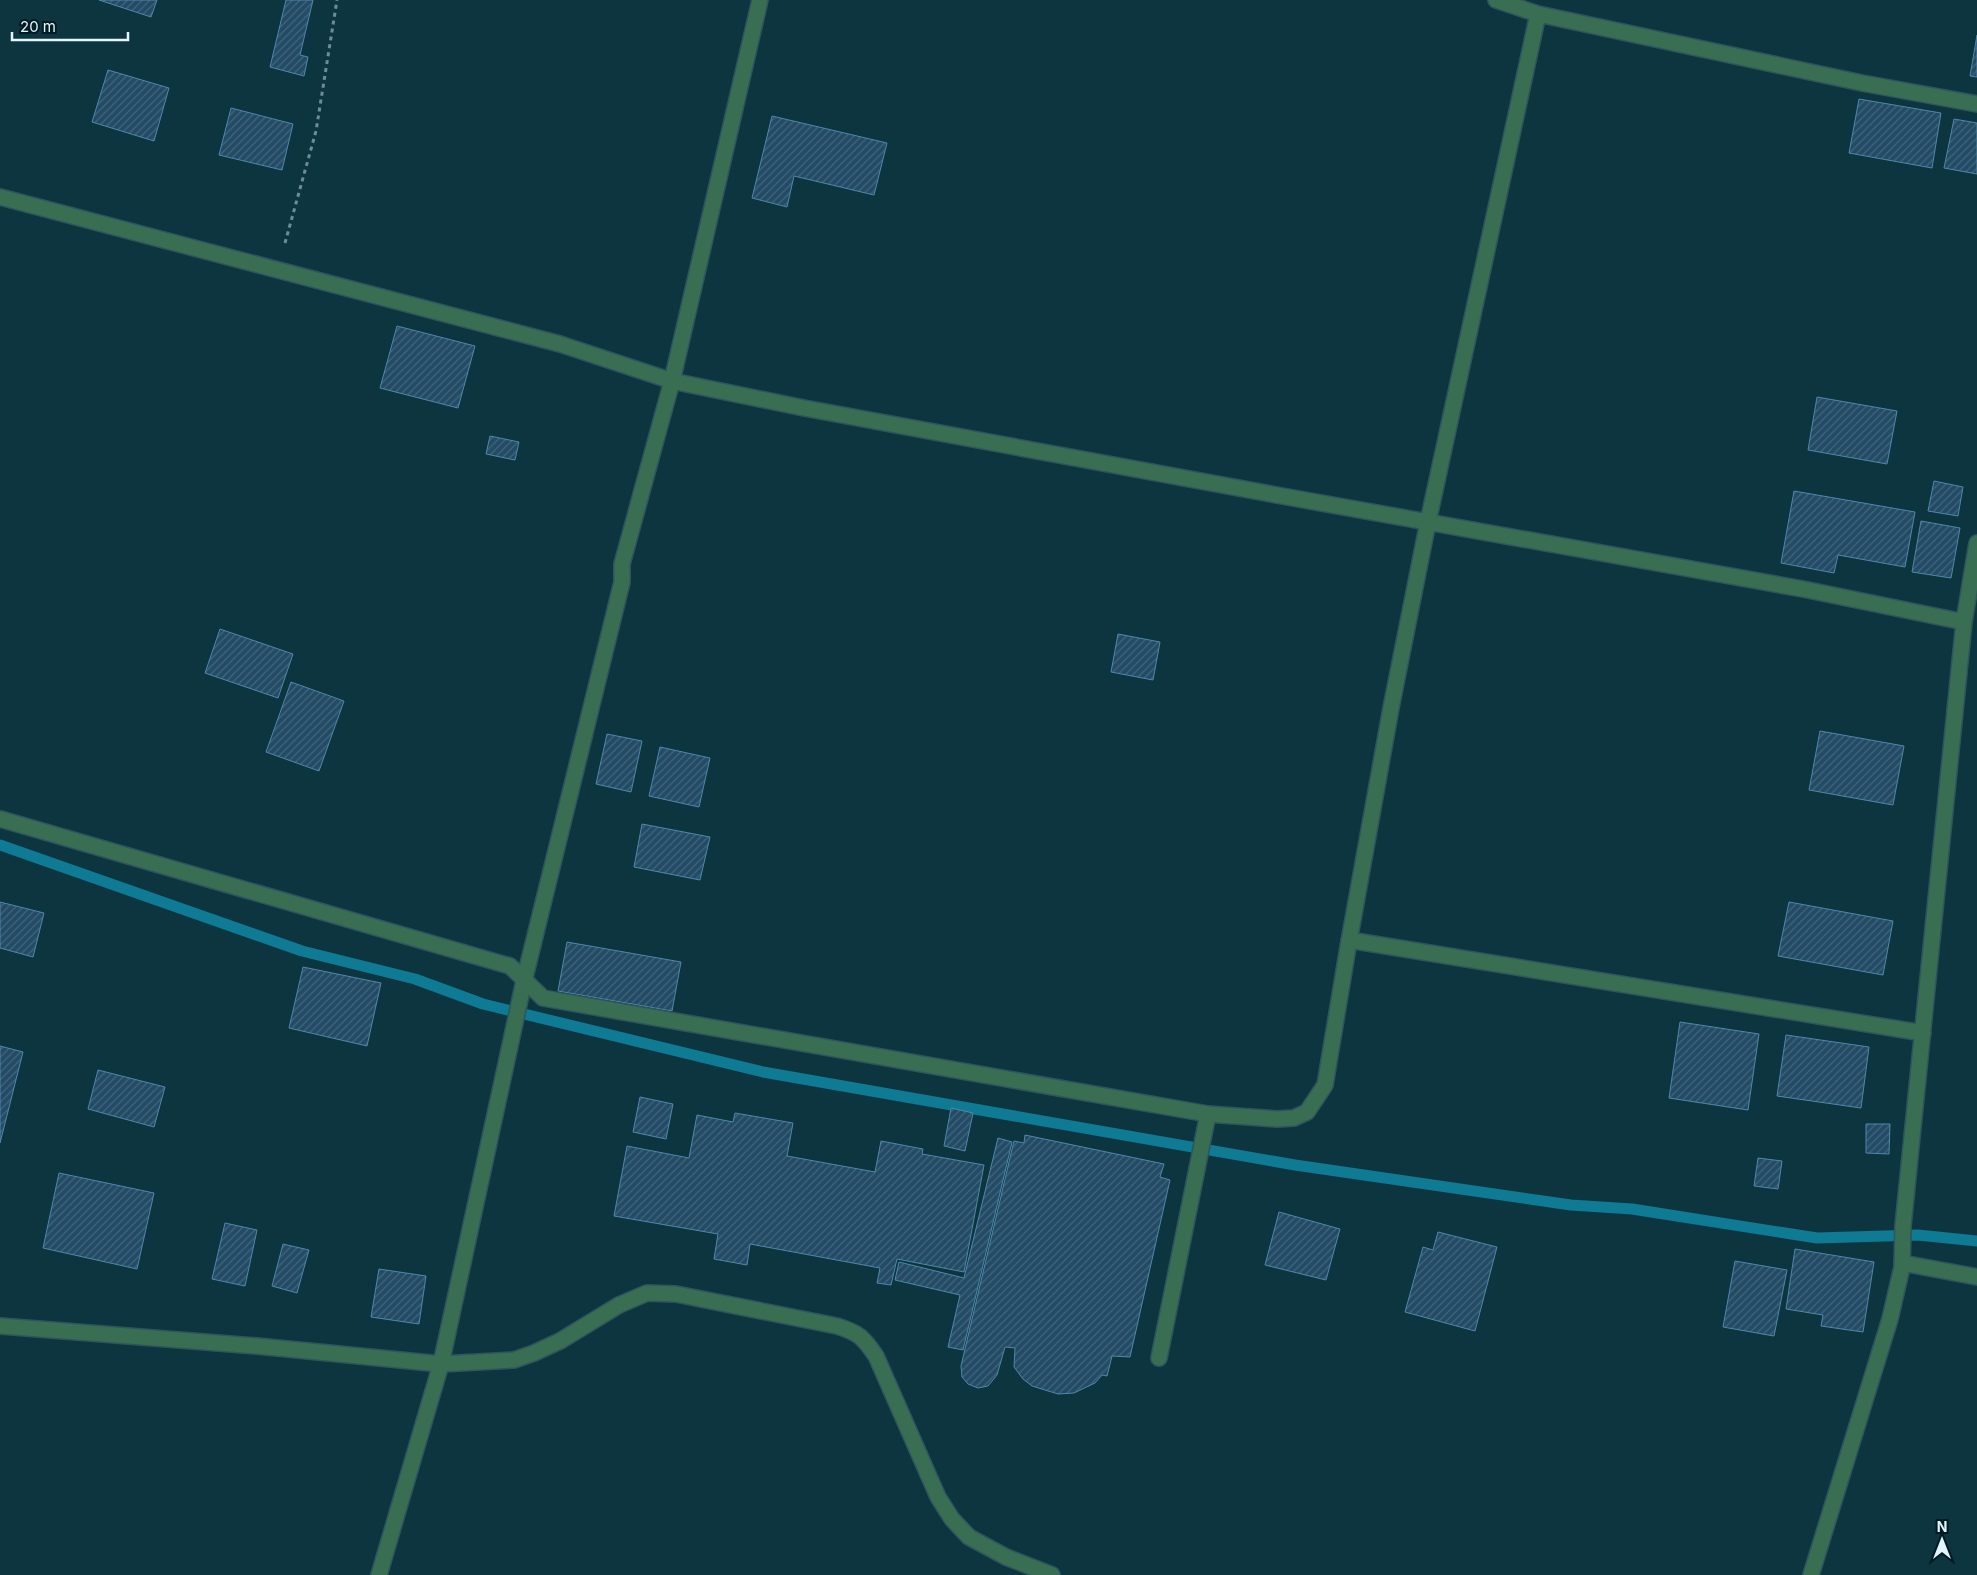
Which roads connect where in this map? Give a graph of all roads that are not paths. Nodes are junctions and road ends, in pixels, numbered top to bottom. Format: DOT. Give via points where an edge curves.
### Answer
graph roads {
  1 [pos="760,0"];
  2 [pos="1496,0"];
  3 [pos="1538,14"];
  4 [pos="1977,104"];
  5 [pos="0,197"];
  6 [pos="672,380"];
  7 [pos="1428,522"];
  8 [pos="1977,543"];
  9 [pos="1964,622"];
  10 [pos="0,819"];
  11 [pos="1349,940"];
  12 [pos="524,982"];
  13 [pos="1923,1033"];
  14 [pos="1208,1114"];
  15 [pos="1902,1263"];
  16 [pos="1977,1277"];
  17 [pos="0,1326"];
  18 [pos="1159,1358"];
  19 [pos="441,1364"];
  20 [pos="379,1575"];
  21 [pos="1052,1575"];
  22 [pos="1811,1575"];
  1 -- 6 [label="street"];
  2 -- 3 [label="street"];
  3 -- 4 [label="street" via="1862,83"];
  3 -- 7 [label="street"];
  5 -- 6 [label="street" via="560,344"];
  6 -- 7 [label="street"];
  6 -- 12 [label="street" via="622,564 622,582"];
  7 -- 9 [label="street" via="1803,589"];
  7 -- 11 [label="street"];
  8 -- 9 [label="street"];
  9 -- 13 [label="street"];
  10 -- 12 [label="street" via="510,966"];
  11 -- 13 [label="street"];
  11 -- 14 [label="street" via="1325,1085 1307,1112 1294,1118 1277,1119"];
  12 -- 14 [label="street" via="543,998"];
  12 -- 19 [label="street"];
  13 -- 15 [label="street"];
  14 -- 18 [label="street"];
  15 -- 16 [label="street"];
  15 -- 22 [label="street" via="1890,1319"];
  17 -- 19 [label="street"];
  19 -- 20 [label="street"];
  19 -- 21 [label="street" via="514,1360 560,1341 619,1305 646,1293 676,1294 837,1326 856,1333 876,1356 938,1498 952,1519 970,1537 1006,1557"];
}
